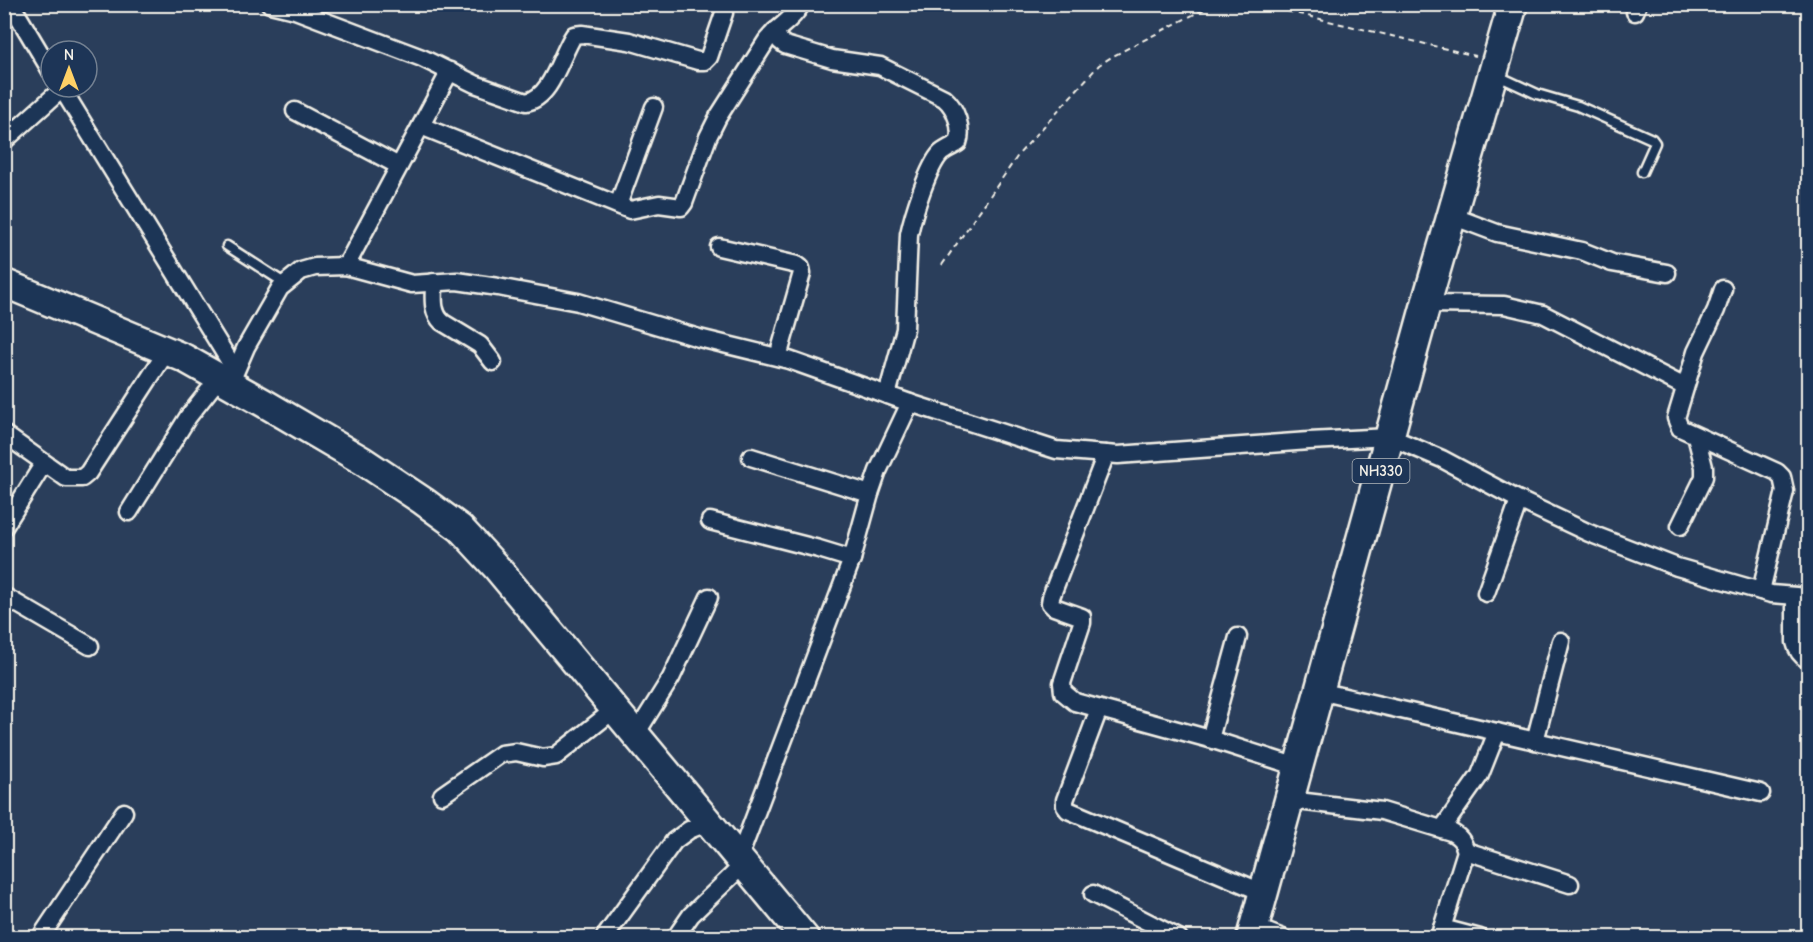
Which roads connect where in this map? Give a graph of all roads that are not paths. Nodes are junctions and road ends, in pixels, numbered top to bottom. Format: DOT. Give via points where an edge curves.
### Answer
graph roads {
  1 [pos="12,4"];
  2 [pos="270,4"];
  3 [pos="1513,4"];
  4 [pos="801,5"];
  5 [pos="724,13"];
  6 [pos="775,31"];
  7 [pos="39,50"];
  8 [pos="1495,67"];
  9 [pos="450,71"];
  10 [pos="48,99"];
  11 [pos="67,99"];
  12 [pos="654,107"];
  13 [pos="295,111"];
  14 [pos="421,126"];
  15 [pos="6,136"];
  16 [pos="399,166"];
  17 [pos="1641,172"];
  18 [pos="618,205"];
  19 [pos="1452,216"];
  20 [pos="227,246"];
  21 [pos="719,247"];
  22 [pos="346,266"];
  23 [pos="1667,273"];
  24 [pos="434,282"];
  25 [pos="4,283"];
  26 [pos="286,284"];
  27 [pos="1724,289"];
  28 [pos="1426,304"];
  29 [pos="167,351"];
  30 [pos="778,357"];
  31 [pos="493,362"];
  32 [pos="228,377"];
  33 [pos="1685,387"];
  34 [pos="886,395"];
  35 [pos="910,403"];
  36 [pos="4,434"];
  37 [pos="1696,436"];
  38 [pos="1390,437"];
  39 [pos="1106,454"];
  40 [pos="751,457"];
  41 [pos="44,463"];
  42 [pos="870,494"];
  43 [pos="1519,500"];
  44 [pos="129,512"];
  45 [pos="710,521"];
  46 [pos="1680,526"];
  47 [pos="4,527"];
  48 [pos="852,559"];
  49 [pos="1486,593"];
  50 [pos="1785,595"];
  51 [pos="4,596"];
  52 [pos="709,597"];
  53 [pos="1238,636"];
  54 [pos="1561,641"];
  55 [pos="90,645"];
  56 [pos="1809,660"];
  57 [pos="1319,691"];
  58 [pos="615,709"];
  59 [pos="1099,709"];
  60 [pos="1497,732"];
  61 [pos="636,734"];
  62 [pos="1210,739"];
  63 [pos="1535,741"];
  64 [pos="1298,767"];
  65 [pos="1761,793"];
  66 [pos="442,795"];
  67 [pos="1289,800"];
  68 [pos="124,812"];
  69 [pos="709,822"];
  70 [pos="1442,829"];
  71 [pos="1466,851"];
  72 [pos="742,861"];
  73 [pos="1570,884"];
  74 [pos="1093,894"];
  75 [pos="1264,894"];
  76 [pos="1253,932"];
  77 [pos="1441,933"];
  78 [pos="40,938"];
  79 [pos="604,938"];
  80 [pos="675,938"];
  81 [pos="805,938"];
  82 [pos="1179,938"];
  83 [pos="1283,938"];
  84 [pos="1480,938"];
  1 -- 7 [label="street"];
  2 -- 9 [label="street"];
  3 -- 8 [label="highway, NH330"];
  4 -- 6 [label="street" via="790,21"];
  5 -- 9 [label="street" via="705,61 629,41 574,35 552,80 532,101 475,84"];
  6 -- 18 [label="street" via="718,117 681,207 659,204 630,210"];
  6 -- 34 [label="street" via="785,45 832,59 880,66 945,98 961,129 958,143 937,160 911,224 905,329"];
  8 -- 17 [label="lane" via="1537,94 1578,106 1652,139 1655,143"];
  8 -- 19 [label="highway, NH330"];
  9 -- 14 [label="street"];
  10 -- 15 [label="street"];
  11 -- 32 [label="street"];
  12 -- 18 [label="street"];
  13 -- 16 [label="street"];
  14 -- 16 [label="street"];
  14 -- 18 [label="street"];
  16 -- 22 [label="street"];
  19 -- 23 [label="street" via="1497,233"];
  19 -- 28 [label="highway, NH330"];
  20 -- 26 [label="lane"];
  21 -- 30 [label="street" via="801,268"];
  22 -- 24 [label="street" via="412,284"];
  22 -- 26 [label="street" via="301,271"];
  24 -- 30 [label="street" via="498,286 578,302"];
  24 -- 31 [label="street" via="437,317 480,345"];
  25 -- 29 [label="main road"];
  26 -- 32 [label="street"];
  27 -- 33 [label="street"];
  28 -- 33 [label="street" via="1504,305 1543,314"];
  28 -- 38 [label="highway, NH330"];
  29 -- 32 [label="main road"];
  29 -- 41 [label="street" via="82,478 66,478"];
  30 -- 34 [label="street"];
  32 -- 44 [label="street" via="188,417"];
  32 -- 58 [label="main road" via="363,461 460,528"];
  33 -- 37 [label="street" via="1677,424"];
  34 -- 35 [label="street"];
  35 -- 39 [label="street" via="1040,446"];
  35 -- 42 [label="street"];
  36 -- 41 [label="street"];
  37 -- 46 [label="street" via="1704,477"];
  37 -- 50 [label="street" via="1782,477"];
  38 -- 39 [label="street"];
  38 -- 43 [label="street" via="1442,459"];
  38 -- 57 [label="highway, NH330"];
  39 -- 59 [label="street" via="1050,603 1082,617 1083,623 1062,683 1063,692 1075,702"];
  40 -- 42 [label="street"];
  41 -- 47 [label="street"];
  42 -- 48 [label="street"];
  43 -- 49 [label="street"];
  43 -- 50 [label="street" via="1589,533 1677,567"];
  45 -- 48 [label="street"];
  48 -- 72 [label="street"];
  50 -- 56 [label="street" via="1795,642 1802,657"];
  51 -- 55 [label="street"];
  52 -- 61 [label="street" via="671,678"];
  53 -- 62 [label="street"];
  54 -- 63 [label="street"];
  57 -- 60 [label="street"];
  57 -- 64 [label="highway, NH330"];
  58 -- 61 [label="main road"];
  58 -- 66 [label="street" via="556,756 501,754"];
  59 -- 62 [label="street"];
  59 -- 75 [label="street" via="1065,800 1068,810"];
  60 -- 63 [label="street"];
  60 -- 70 [label="street" via="1479,775"];
  61 -- 69 [label="main road"];
  62 -- 64 [label="street"];
  63 -- 65 [label="street"];
  64 -- 67 [label="highway, NH330"];
  67 -- 70 [label="street" via="1382,811"];
  67 -- 75 [label="highway, NH330"];
  68 -- 78 [label="street"];
  69 -- 72 [label="main road"];
  69 -- 79 [label="street" via="674,841"];
  70 -- 71 [label="street" via="1460,837"];
  71 -- 73 [label="street"];
  71 -- 77 [label="street"];
  72 -- 80 [label="street" via="691,915"];
  72 -- 81 [label="main road"];
  74 -- 82 [label="street"];
  75 -- 76 [label="highway, NH330"];
  76 -- 83 [label="street"];
  77 -- 84 [label="street"];
}
